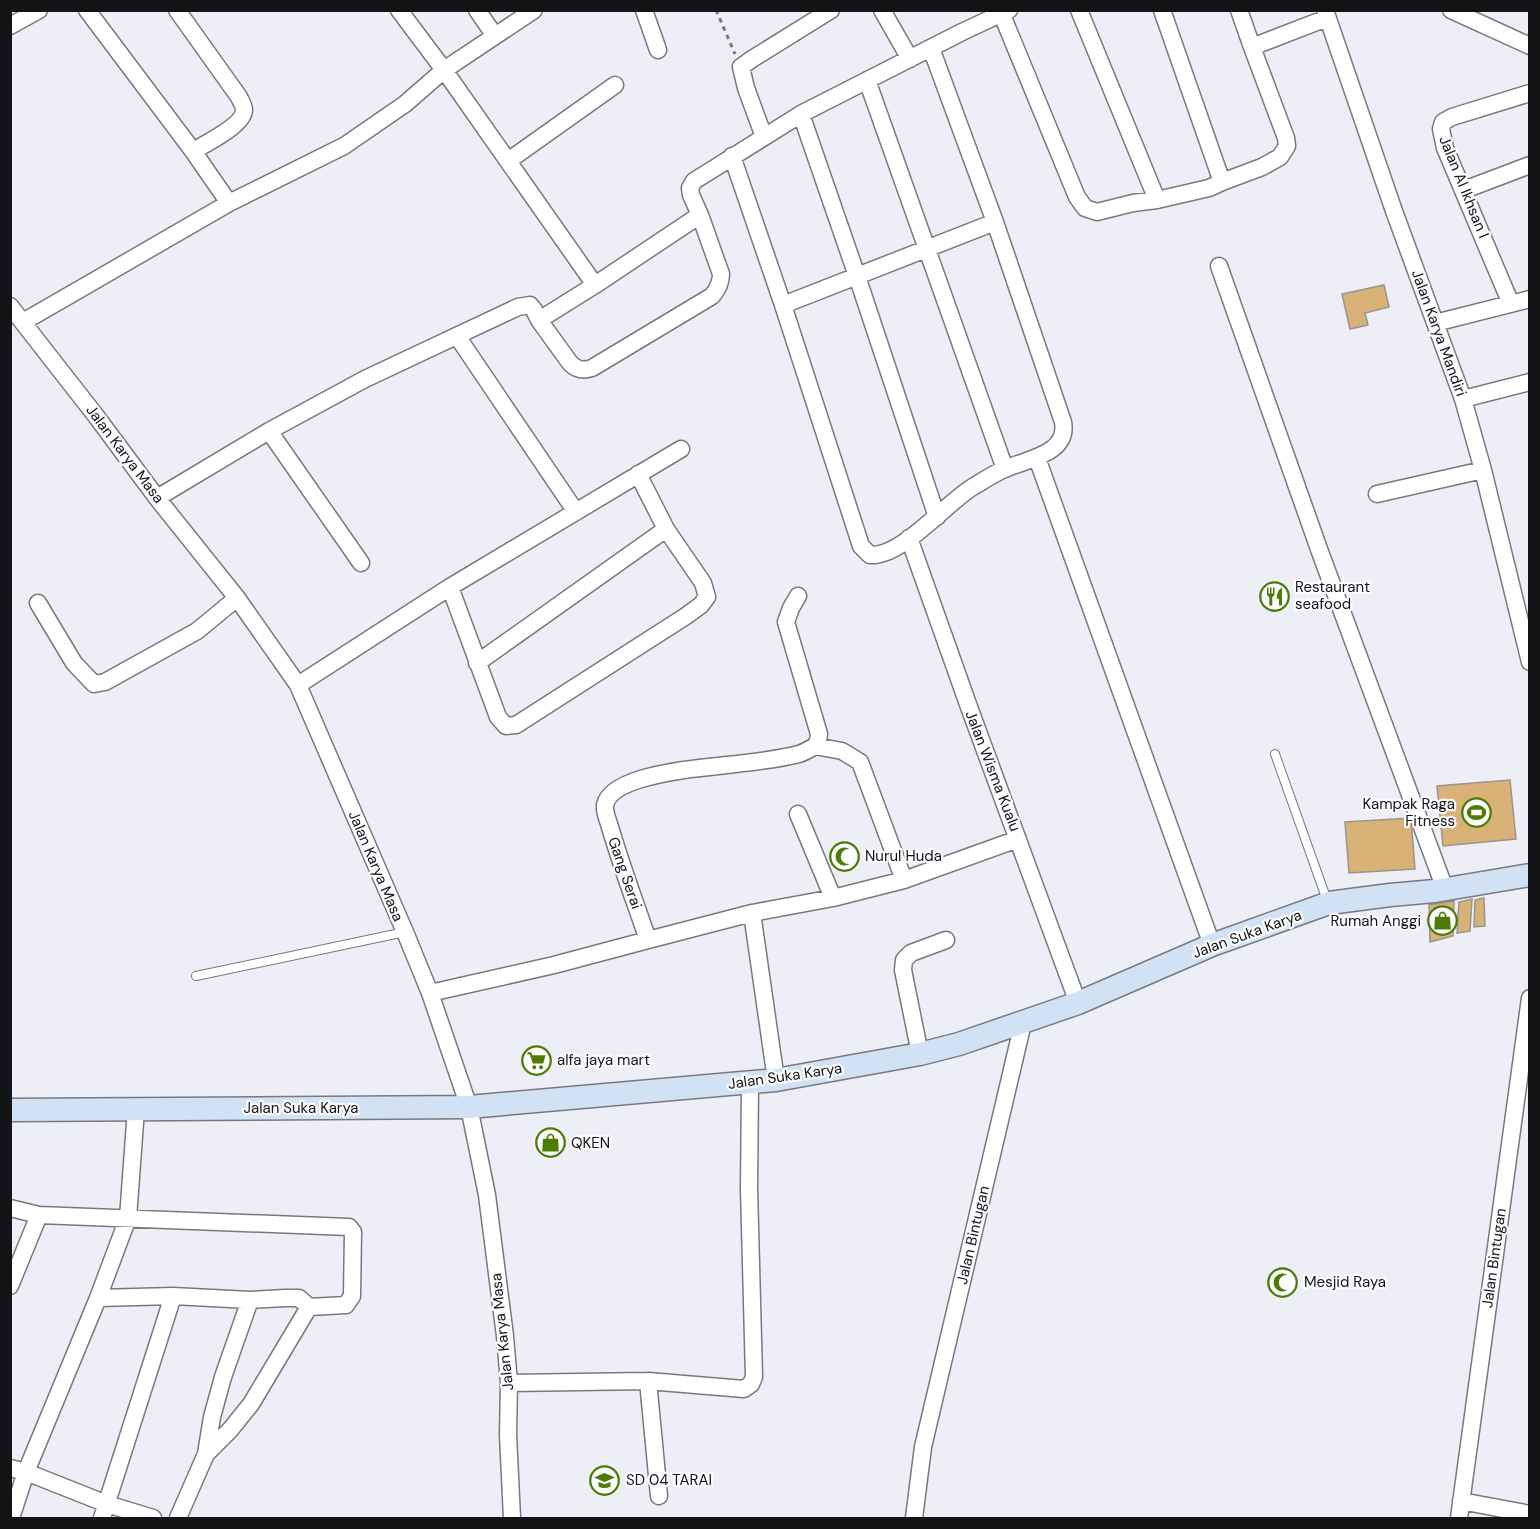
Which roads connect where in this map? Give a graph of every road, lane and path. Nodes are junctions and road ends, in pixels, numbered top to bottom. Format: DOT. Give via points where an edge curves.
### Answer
graph roads {
  1 [pos="39,10"];
  2 [pos="177,10"];
  3 [pos="399,10"];
  4 [pos="477,10"];
  5 [pos="534,10"];
  6 [pos="644,10"];
  7 [pos="716,10"];
  8 [pos="831,10"];
  9 [pos="882,10"];
  10 [pos="1079,10"];
  11 [pos="1162,10"];
  12 [pos="1239,10"];
  13 [pos="1451,10"];
  14 [pos="92,12"];
  15 [pos="1004,12"];
  16 [pos="1326,14"];
  17 [pos="10,26"];
  18 [pos="495,36"];
  19 [pos="1530,46"];
  20 [pos="1252,47"];
  21 [pos="931,48"];
  22 [pos="658,50"];
  23 [pos="910,58"];
  24 [pos="741,67"];
  25 [pos="444,70"];
  26 [pos="867,80"];
  27 [pos="615,85"];
  28 [pos="1530,93"];
  29 [pos="801,114"];
  30 [pos="764,137"];
  31 [pos="193,151"];
  32 [pos="732,156"];
  33 [pos="508,161"];
  34 [pos="1528,168"];
  35 [pos="1222,182"];
  36 [pos="1464,190"];
  37 [pos="1157,200"];
  38 [pos="229,203"];
  39 [pos="700,214"];
  40 [pos="995,222"];
  41 [pos="927,249"];
  42 [pos="1219,266"];
  43 [pos="857,276"];
  44 [pos="595,285"];
  45 [pos="1530,299"];
  46 [pos="1511,304"];
  47 [pos="783,305"];
  48 [pos="10,306"];
  49 [pos="539,320"];
  50 [pos="23,322"];
  51 [pos="1435,323"];
  52 [pos="457,336"];
  53 [pos="1530,382"];
  54 [pos="1463,399"];
  55 [pos="269,431"];
  56 [pos="681,449"];
  57 [pos="1037,458"];
  58 [pos="1005,469"];
  59 [pos="1483,471"];
  60 [pos="638,474"];
  61 [pos="1377,494"];
  62 [pos="157,498"];
  63 [pos="576,512"];
  64 [pos="937,517"];
  65 [pos="666,529"];
  66 [pos="909,538"];
  67 [pos="361,563"];
  68 [pos="450,587"];
  69 [pos="798,596"];
  70 [pos="237,598"];
  71 [pos="38,603"];
  72 [pos="1530,662"];
  73 [pos="477,663"];
  74 [pos="298,685"];
  75 [pos="815,746"];
  76 [pos="1275,754"];
  77 [pos="798,814"];
  78 [pos="1018,839"];
  79 [pos="1530,875"];
  80 [pos="904,880"];
  81 [pos="1445,889"];
  82 [pos="833,898"];
  83 [pos="1329,903"];
  84 [pos="752,913"];
  85 [pos="405,932"];
  86 [pos="648,940"];
  87 [pos="946,940"];
  88 [pos="1212,945"];
  89 [pos="196,976"];
  90 [pos="429,993"];
  91 [pos="1530,998"];
  92 [pos="1078,1003"];
  93 [pos="1023,1023"];
  94 [pos="920,1054"];
  95 [pos="1525,1067"];
  96 [pos="776,1080"];
  97 [pos="750,1083"];
  98 [pos="469,1107"];
  99 [pos="136,1109"];
  100 [pos="10,1110"];
  101 [pos="10,1208"];
  102 [pos="39,1215"];
  103 [pos="128,1218"];
  104 [pos="13,1275"];
  105 [pos="173,1296"];
  106 [pos="98,1298"];
  107 [pos="250,1300"];
  108 [pos="309,1307"];
  109 [pos="648,1381"];
  110 [pos="509,1383"];
  111 [pos="206,1454"];
  112 [pos="18,1470"];
  113 [pos="659,1496"];
  114 [pos="1461,1501"];
  115 [pos="104,1511"];
  116 [pos="1530,1514"];
  117 [pos="11,1518"];
  118 [pos="153,1518"];
  119 [pos="178,1518"];
  120 [pos="512,1518"];
  121 [pos="914,1518"];
  122 [pos="1459,1518"];
  1 -- 17 [label="street"];
  2 -- 31 [label="street" via="239,97 244,110 228,130"];
  3 -- 25 [label="street"];
  4 -- 18 [label="street"];
  5 -- 18 [label="street"];
  6 -- 22 [label="street"];
  7 -- 24 [label="path"];
  8 -- 24 [label="street"];
  9 -- 23 [label="street"];
  10 -- 37 [label="street"];
  11 -- 35 [label="street"];
  12 -- 20 [label="street"];
  13 -- 19 [label="street"];
  14 -- 31 [label="street"];
  15 -- 21 [label="street"];
  15 -- 37 [label="street" via="1077,197 1085,208 1097,212"];
  16 -- 20 [label="street"];
  16 -- 51 [label="street, Jalan Karya Mandiri"];
  18 -- 25 [label="street"];
  20 -- 35 [label="street" via="1287,146 1270,163"];
  21 -- 23 [label="street"];
  21 -- 40 [label="street"];
  23 -- 26 [label="street"];
  24 -- 30 [label="street"];
  25 -- 33 [label="street"];
  25 -- 38 [label="street" via="405,104 344,146"];
  26 -- 29 [label="street"];
  26 -- 41 [label="street"];
  27 -- 33 [label="street"];
  28 -- 36 [label="street, Jalan Al Ikhsan I" via="1443,122 1443,142"];
  29 -- 30 [label="street"];
  29 -- 43 [label="street"];
  30 -- 32 [label="street"];
  31 -- 38 [label="street"];
  32 -- 39 [label="street" via="691,184 691,195"];
  32 -- 47 [label="street"];
  33 -- 44 [label="street"];
  34 -- 36 [label="street"];
  35 -- 37 [label="street"];
  36 -- 46 [label="street, Jalan Al Ikhsan I"];
  38 -- 50 [label="street"];
  39 -- 44 [label="street"];
  39 -- 49 [label="street" via="721,274 712,296 585,370 570,363"];
  40 -- 41 [label="street"];
  40 -- 57 [label="street" via="1064,428 1059,445"];
  41 -- 43 [label="street"];
  41 -- 58 [label="street"];
  42 -- 81 [label="street"];
  43 -- 47 [label="street"];
  43 -- 64 [label="street"];
  44 -- 49 [label="street"];
  45 -- 46 [label="street"];
  46 -- 51 [label="street"];
  47 -- 66 [label="street" via="861,546 870,555 881,555"];
  48 -- 50 [label="street, Jalan Karya Masa"];
  49 -- 52 [label="street" via="527,305"];
  50 -- 62 [label="street, Jalan Karya Masa"];
  51 -- 54 [label="street, Jalan Karya Mandiri"];
  52 -- 55 [label="street" via="365,379"];
  52 -- 63 [label="street"];
  53 -- 54 [label="street"];
  54 -- 59 [label="street, Jalan Karya Mandiri"];
  55 -- 62 [label="street"];
  55 -- 67 [label="street"];
  56 -- 60 [label="street"];
  57 -- 58 [label="street"];
  57 -- 88 [label="street"];
  58 -- 64 [label="street" via="970,488"];
  59 -- 61 [label="street"];
  59 -- 72 [label="street, Jalan Karya Mandiri"];
  60 -- 63 [label="street"];
  60 -- 65 [label="street"];
  62 -- 70 [label="street, Jalan Karya Masa"];
  63 -- 68 [label="street"];
  64 -- 66 [label="street"];
  65 -- 73 [label="street"];
  65 -- 73 [label="street" via="706,591 705,600 686,616 516,725 506,726 498,717"];
  66 -- 78 [label="street, Jalan Wisma Kualu"];
  68 -- 73 [label="street"];
  68 -- 74 [label="street"];
  69 -- 75 [label="street" via="786,622 819,734"];
  70 -- 71 [label="street" via="197,631 105,682 93,684 74,663"];
  70 -- 74 [label="street, Jalan Karya Masa"];
  74 -- 85 [label="street, Jalan Karya Masa"];
  75 -- 80 [label="street" via="842,751 860,762"];
  75 -- 86 [label="street, Gang Serai" via="790,756 639,780 608,797 605,812"];
  76 -- 83 [label="lane"];
  77 -- 82 [label="street"];
  78 -- 80 [label="street"];
  78 -- 92 [label="street, Jalan Wisma Kualu"];
  79 -- 81 [label="main road, Jalan Suka Karya"];
  80 -- 82 [label="street"];
  81 -- 83 [label="main road, Jalan Suka Karya"];
  82 -- 84 [label="street"];
  83 -- 88 [label="main road, Jalan Suka Karya"];
  84 -- 86 [label="street"];
  84 -- 96 [label="street"];
  85 -- 89 [label="lane"];
  85 -- 90 [label="street, Jalan Karya Masa"];
  86 -- 90 [label="street"];
  87 -- 94 [label="street" via="911,953 904,960"];
  88 -- 92 [label="main road, Jalan Suka Karya"];
  90 -- 98 [label="street, Jalan Karya Masa"];
  91 -- 95 [label="street, Jalan Bintugan"];
  92 -- 93 [label="main road, Jalan Suka Karya"];
  93 -- 94 [label="main road, Jalan Suka Karya"];
  93 -- 121 [label="street, Jalan Bintugan" via="923,1447"];
  94 -- 96 [label="main road, Jalan Suka Karya"];
  95 -- 114 [label="street, Jalan Bintugan"];
  96 -- 97 [label="main road, Jalan Suka Karya"];
  97 -- 98 [label="main road, Jalan Suka Karya"];
  97 -- 109 [label="street" via="754,1377 744,1389"];
  98 -- 99 [label="main road, Jalan Suka Karya"];
  98 -- 110 [label="street, Jalan Karya Masa" via="487,1195"];
  99 -- 100 [label="main road, Jalan Suka Karya"];
  99 -- 103 [label="street"];
  101 -- 102 [label="street"];
  102 -- 103 [label="street"];
  102 -- 104 [label="street"];
  103 -- 106 [label="street"];
  103 -- 108 [label="street" via="349,1227 353,1232 352,1296 346,1305"];
  105 -- 106 [label="street"];
  105 -- 107 [label="street"];
  105 -- 115 [label="street"];
  106 -- 112 [label="street"];
  107 -- 108 [label="street" via="299,1298"];
  107 -- 111 [label="street" via="223,1377"];
  108 -- 111 [label="street" via="251,1404"];
  109 -- 110 [label="street"];
  109 -- 113 [label="street"];
  110 -- 120 [label="street, Jalan Karya Masa"];
  111 -- 119 [label="street"];
  112 -- 115 [label="street"];
  112 -- 117 [label="street"];
  114 -- 116 [label="street"];
  114 -- 122 [label="street, Jalan Bintugan"];
  115 -- 118 [label="street"];
}
